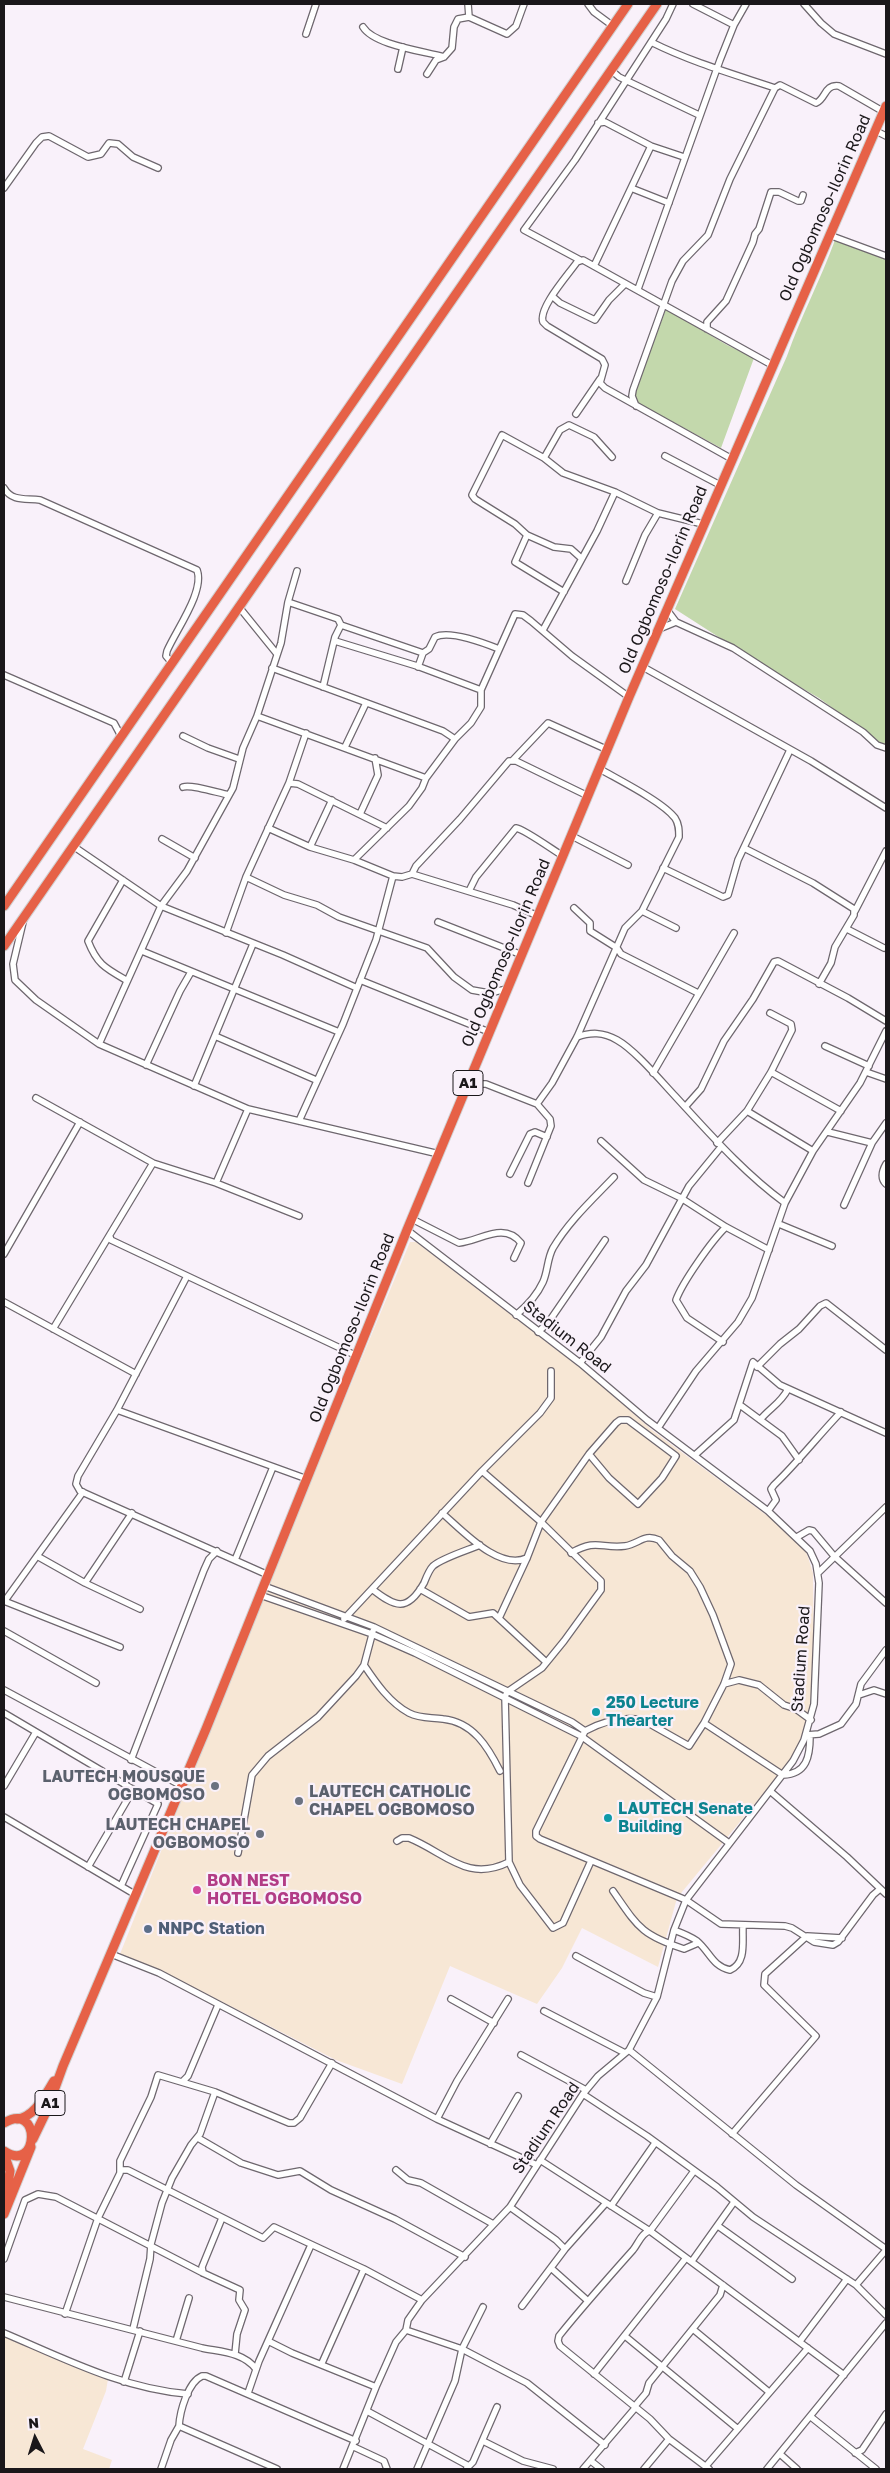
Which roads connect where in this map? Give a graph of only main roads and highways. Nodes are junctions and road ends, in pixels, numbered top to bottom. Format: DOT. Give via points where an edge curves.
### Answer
graph roads {
  1 [pos="628,4"];
  2 [pos="657,4"];
  3 [pos="885,109"];
  4 [pos="4,906"];
  5 [pos="4,946"];
  6 [pos="63,2066"];
  7 [pos="8,2120"];
  8 [pos="33,2140"];
  9 [pos="4,2152"];
  10 [pos="4,2212"];
  1 -- 4 [label="highway"];
  2 -- 5 [label="highway"];
  3 -- 6 [label="highway, Old Ogbomoso-Ilorin Road / A1" via="629,697 407,1230 182,1786"];
  6 -- 7 [label="highway, A1" via="35,2108 23,2118"];
  6 -- 8 [label="highway, A1"];
  7 -- 8 [label="highway" via="28,2125"];
  8 -- 9 [label="highway" via="19,2155"];
  8 -- 10 [label="highway, A1"];
  9 -- 10 [label="highway, A1" via="10,2171"];
}
